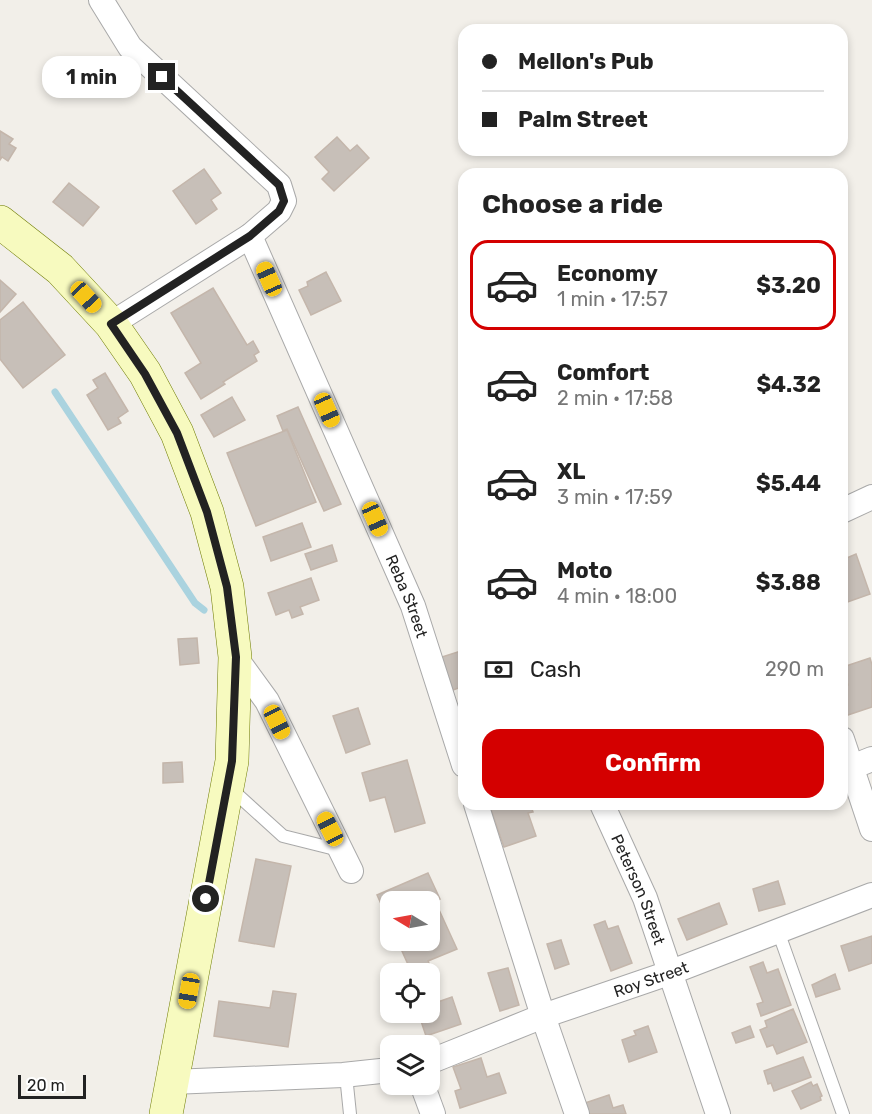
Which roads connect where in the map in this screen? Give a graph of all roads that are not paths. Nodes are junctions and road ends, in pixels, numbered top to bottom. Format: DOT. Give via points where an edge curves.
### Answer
graph roads {
  1 [pos="101,0"];
  2 [pos="0,222"];
  3 [pos="250,236"];
  4 [pos="111,324"];
  5 [pos="872,497"];
  6 [pos="848,508"];
  7 [pos="236,657"];
  8 [pos="458,746"];
  9 [pos="850,752"];
  10 [pos="227,785"];
  11 [pos="478,810"];
  12 [pos="605,810"];
  13 [pos="872,829"];
  14 [pos="346,861"];
  15 [pos="872,895"];
  16 [pos="778,931"];
  17 [pos="669,973"];
  18 [pos="543,1016"];
  19 [pos="440,1058"];
  20 [pos="380,1071"];
  21 [pos="346,1075"];
  22 [pos="172,1082"];
  23 [pos="426,1095"];
  24 [pos="166,1114"];
  25 [pos="350,1114"];
  26 [pos="433,1114"];
  27 [pos="577,1114"];
  28 [pos="718,1114"];
  29 [pos="843,1114"];
  1 -- 3 [label="street" via="130,47 279,185 284,201 279,211"];
  2 -- 4 [label="main road" via="60,269"];
  3 -- 4 [label="street"];
  3 -- 8 [label="street, Reba Street" via="413,606"];
  4 -- 7 [label="main road" via="145,374 177,433 207,512 227,587"];
  5 -- 6 [label="street"];
  7 -- 10 [label="main road" via="232,761"];
  7 -- 14 [label="street" via="267,701"];
  9 -- 13 [label="street"];
  10 -- 14 [label="lane" via="283,837"];
  10 -- 22 [label="main road"];
  11 -- 18 [label="street"];
  12 -- 17 [label="street, Peterson Street" via="645,898"];
  15 -- 16 [label="street, Roy Street"];
  16 -- 17 [label="street, Roy Street"];
  16 -- 29 [label="lane"];
  17 -- 18 [label="street, Roy Street"];
  17 -- 28 [label="street, Peterson Street"];
  18 -- 19 [label="street, Roy Street"];
  18 -- 27 [label="street"];
  20 -- 21 [label="street"];
  21 -- 22 [label="street"];
  21 -- 25 [label="lane"];
  22 -- 24 [label="main road"];
  23 -- 26 [label="street"];
}
